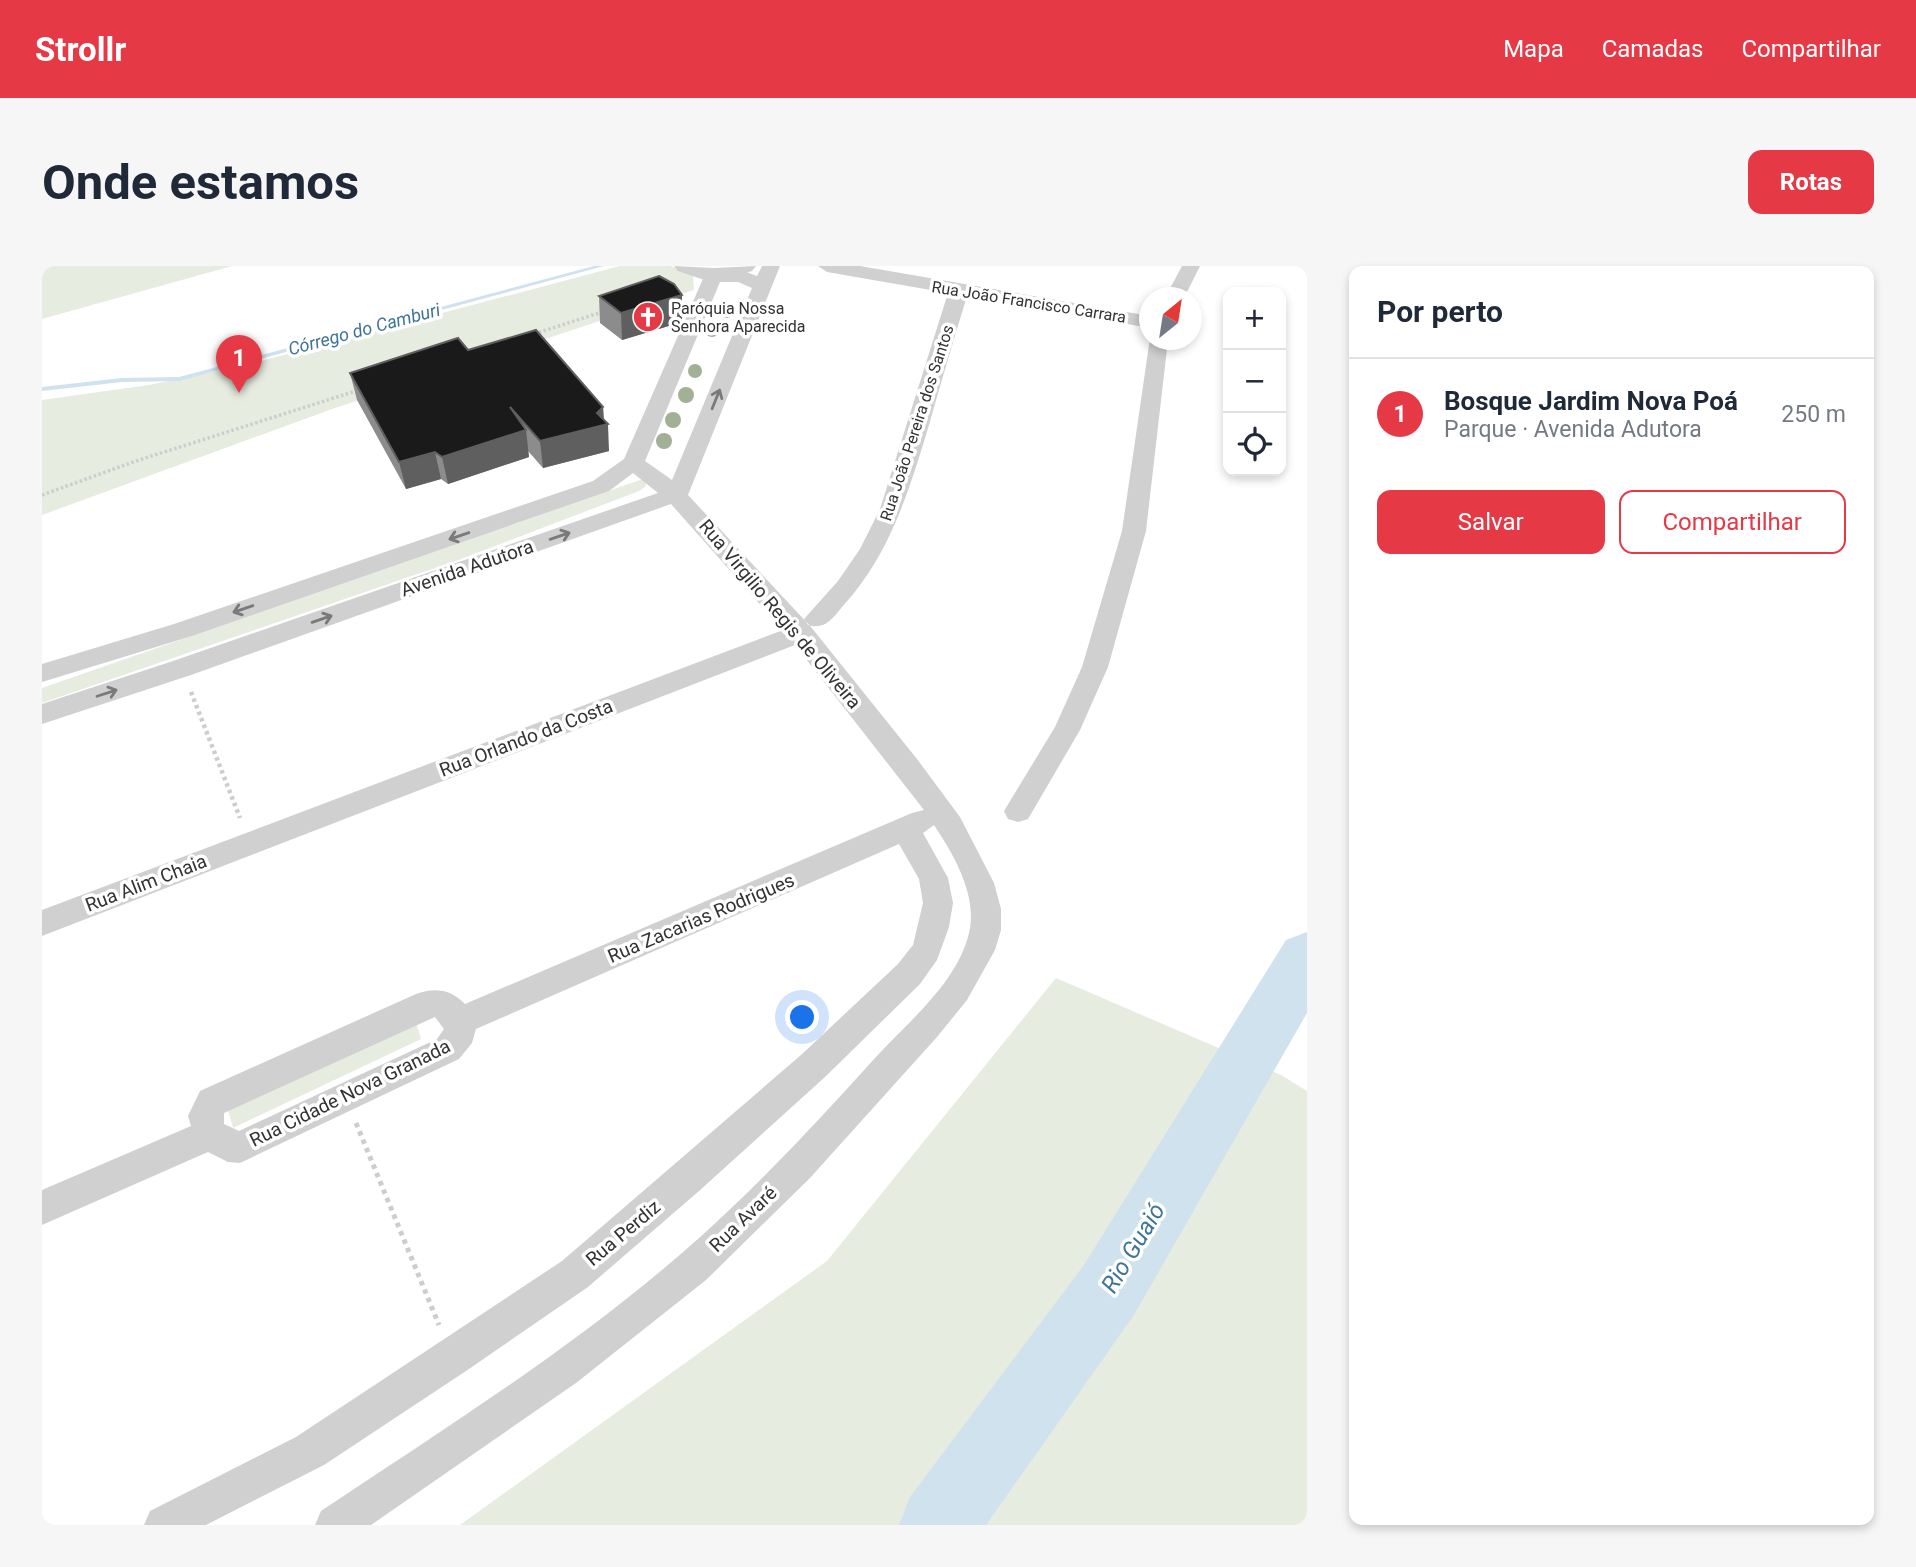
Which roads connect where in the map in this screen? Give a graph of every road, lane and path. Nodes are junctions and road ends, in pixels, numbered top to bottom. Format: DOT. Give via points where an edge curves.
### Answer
graph roads {
  1 [pos="686,266"];
  2 [pos="744,266"];
  3 [pos="828,266"];
  4 [pos="1191,266"];
  5 [pos="767,275"];
  6 [pos="713,276"];
  7 [pos="1180,287"];
  8 [pos="958,290"];
  9 [pos="608,310"];
  10 [pos="1139,320"];
  11 [pos="530,335"];
  12 [pos="1157,350"];
  13 [pos="359,390"];
  14 [pos="633,463"];
  15 [pos="677,494"];
  16 [pos="42,495"];
  17 [pos="809,626"];
  18 [pos="182,668"];
  19 [pos="42,673"];
  20 [pos="42,715"];
  21 [pos="941,811"];
  22 [pos="1018,811"];
  23 [pos="906,830"];
  24 [pos="250,843"];
  25 [pos="42,923"];
  26 [pos="460,1021"];
  27 [pos="345,1096"];
  28 [pos="210,1134"];
  29 [pos="42,1208"];
  30 [pos="453,1358"];
  31 [pos="164,1525"];
  32 [pos="335,1525"];
  1 -- 6 [label="street"];
  2 -- 6 [label="street"];
  3 -- 8 [label="street, Rua João Francisco Carrara"];
  4 -- 7 [label="street"];
  5 -- 6 [label="street"];
  15 -- 5 [label="street, one-way"];
  6 -- 14 [label="street"];
  8 -- 10 [label="street, Rua João Francisco Carrara"];
  8 -- 17 [label="street, Rua João Pereira dos Santos" via="892,509 847,587"];
  9 -- 11 [label="path"];
  12 -- 22 [label="street" via="1134,531 1095,667 1067,730"];
  13 -- 16 [label="path"];
  14 -- 15 [label="street, Rua Virgilio Regis de Oliveira"];
  14 -- 19 [label="street, Avenida Adutora, one-way" via="601,486 569,499"];
  15 -- 17 [label="street, Rua Virgilio Regis de Oliveira"];
  18 -- 15 [label="street, Avenida Adutora, one-way"];
  17 -- 21 [label="street, Rua Virgilio Regis de Oliveira"];
  17 -- 24 [label="street, Rua Orlando da Costa"];
  20 -- 18 [label="street, Avenida Adutora, one-way"];
  18 -- 24 [label="path"];
  21 -- 23 [label="street, Rua Zacarias Rodrigues"];
  21 -- 32 [label="street, Rua Avaré" via="974,870 987,912 984,940 971,971 912,1041 816,1149 693,1267 582,1354"];
  23 -- 26 [label="street, Rua Zacarias Rodrigues"];
  23 -- 30 [label="street, Rua Perdiz" via="933,878 938,903 926,951 909,974 803,1075 606,1248"];
  24 -- 25 [label="street, Rua Alim Chaia"];
  26 -- 27 [label="street, Rua Cidade Nova Granada" via="461,1033 448,1049"];
  26 -- 28 [label="street, Rua Cidade Nova Granada" via="445,1004 427,1004 212,1102 205,1116"];
  27 -- 28 [label="street, Rua Cidade Nova Granada" via="240,1147 228,1146"];
  27 -- 30 [label="path"];
  28 -- 29 [label="street"];
  30 -- 31 [label="street, Rua Perdiz" via="310,1451"];
}
